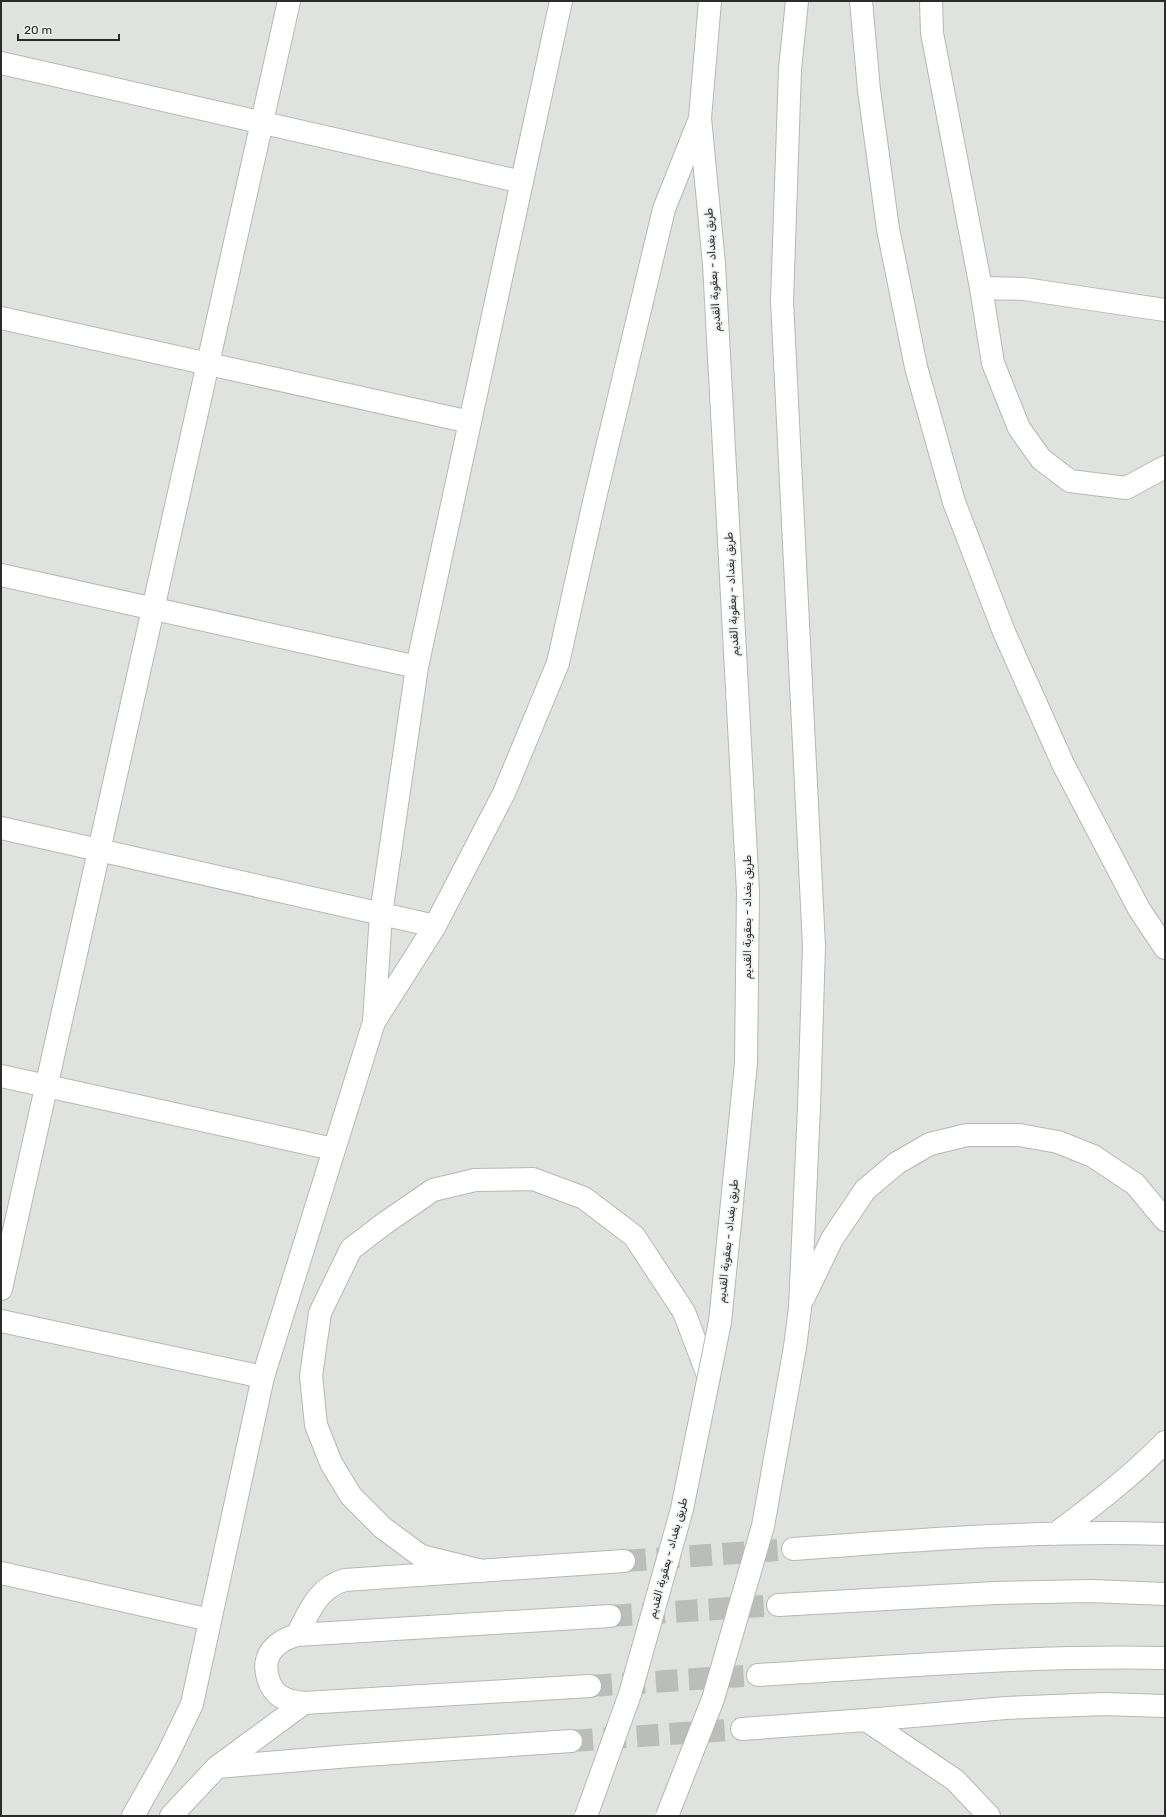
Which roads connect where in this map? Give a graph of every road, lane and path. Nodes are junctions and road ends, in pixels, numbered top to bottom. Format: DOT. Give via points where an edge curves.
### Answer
graph roads {
  1 [pos="289,1"];
  2 [pos="562,1"];
  3 [pos="710,1"];
  4 [pos="797,1"];
  5 [pos="861,1"];
  6 [pos="931,1"];
  7 [pos="1,63"];
  8 [pos="700,118"];
  9 [pos="262,123"];
  10 [pos="522,182"];
  11 [pos="980,288"];
  12 [pos="1165,310"];
  13 [pos="1,318"];
  14 [pos="208,363"];
  15 [pos="470,422"];
  16 [pos="1165,467"];
  17 [pos="1,575"];
  18 [pos="153,608"];
  19 [pos="417,667"];
  20 [pos="1,828"];
  21 [pos="99,850"];
  22 [pos="381,914"];
  23 [pos="435,926"];
  24 [pos="1165,948"];
  25 [pos="374,1022"];
  26 [pos="1,1076"];
  27 [pos="46,1086"];
  28 [pos="333,1149"];
  29 [pos="1165,1220"];
  30 [pos="1,1289"];
  31 [pos="800,1308"];
  32 [pos="1,1321"];
  33 [pos="263,1377"];
  34 [pos="708,1378"];
  35 [pos="1165,1442"];
  36 [pos="1055,1534"];
  37 [pos="1165,1534"];
  38 [pos="793,1549"];
  39 [pos="624,1561"];
  40 [pos="482,1571"];
  41 [pos="1,1574"];
  42 [pos="1165,1594"];
  43 [pos="778,1605"];
  44 [pos="610,1616"];
  45 [pos="210,1620"];
  46 [pos="297,1635"];
  47 [pos="1165,1658"];
  48 [pos="758,1676"];
  49 [pos="590,1686"];
  50 [pos="304,1703"];
  51 [pos="1165,1706"];
  52 [pos="866,1720"];
  53 [pos="742,1729"];
  54 [pos="571,1741"];
  55 [pos="217,1767"];
  56 [pos="133,1816"];
  57 [pos="171,1816"];
  58 [pos="586,1816"];
  59 [pos="667,1816"];
  60 [pos="989,1816"];
  1 -- 9 [label="main road"];
  2 -- 10 [label="main road"];
  3 -- 8 [label="main road, طريق بغداد - بعقوبة القديم"];
  4 -- 31 [label="main road" via="790,69 782,301 814,946"];
  5 -- 24 [label="main road" via="869,90 888,229 916,367 954,502 1004,632 1063,764 1139,910"];
  6 -- 11 [label="main road" via="932,33"];
  7 -- 9 [label="main road"];
  8 -- 23 [label="main road" via="664,209 558,663 504,793"];
  8 -- 34 [label="main road, طريق بغداد - بعقوبة القديم, bridge" via="714,264 748,892 746,1063 720,1322"];
  9 -- 10 [label="main road"];
  9 -- 14 [label="main road"];
  10 -- 15 [label="main road"];
  11 -- 12 [label="main road" via="1024,289"];
  11 -- 16 [label="main road" via="993,363 1019,428 1041,459 1070,481 1126,488"];
  13 -- 14 [label="main road"];
  14 -- 15 [label="main road"];
  14 -- 18 [label="main road"];
  15 -- 19 [label="main road"];
  17 -- 18 [label="main road"];
  18 -- 19 [label="main road"];
  18 -- 21 [label="main road"];
  19 -- 22 [label="main road"];
  20 -- 21 [label="main road"];
  21 -- 22 [label="main road"];
  21 -- 27 [label="main road"];
  22 -- 23 [label="main road"];
  22 -- 25 [label="main road"];
  23 -- 25 [label="main road"];
  25 -- 28 [label="main road"];
  26 -- 27 [label="main road"];
  27 -- 28 [label="main road"];
  27 -- 30 [label="main road"];
  28 -- 33 [label="main road"];
  29 -- 31 [label="main road" via="1135,1184 1093,1156 1058,1142 1019,1135 967,1135 930,1144 897,1163 865,1190 832,1239"];
  31 -- 59 [label="main road, bridge" via="763,1526 713,1699"];
  32 -- 33 [label="main road"];
  33 -- 45 [label="main road"];
  34 -- 40 [label="main road" via="684,1312 634,1236 584,1198 533,1179 475,1180 433,1190 351,1249 320,1313 311,1376 316,1425 331,1463 351,1496 383,1528 421,1556"];
  34 -- 58 [label="main road, طريق بغداد - بعقوبة القديم, bridge" via="680,1517 630,1694"];
  35 -- 36 [label="main road" via="1104,1498"];
  36 -- 37 [label="main road"];
  36 -- 38 [label="main road"];
  39 -- 40 [label="main road"];
  40 -- 46 [label="main road" via="345,1580 336,1583 315,1600"];
  41 -- 45 [label="main road"];
  42 -- 43 [label="main road" via="1091,1591 995,1593"];
  44 -- 46 [label="main road"];
  45 -- 56 [label="main road" via="192,1704 167,1756"];
  46 -- 50 [label="main road" via="284,1639 274,1647 268,1658 266,1672 270,1685 278,1695 290,1701"];
  47 -- 48 [label="main road" via="1015,1660"];
  49 -- 50 [label="main road"];
  50 -- 55 [label="main road"];
  51 -- 52 [label="main road" via="1104,1704 1006,1708"];
  52 -- 53 [label="main road"];
  52 -- 60 [label="main road" via="956,1780"];
  54 -- 55 [label="main road"];
  55 -- 57 [label="main road"];
}
